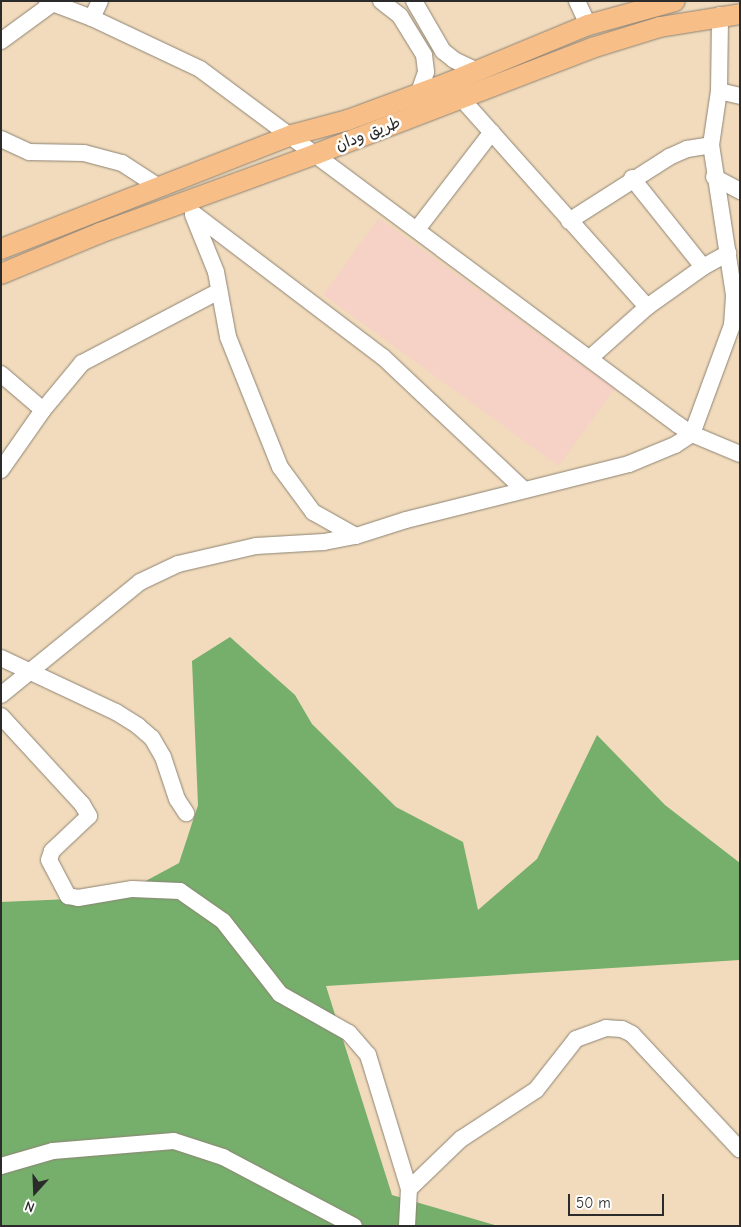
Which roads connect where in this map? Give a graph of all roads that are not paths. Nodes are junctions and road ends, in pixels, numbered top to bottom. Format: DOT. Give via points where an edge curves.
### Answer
graph roads {
  1 [pos="100,1"];
  2 [pos="381,1"];
  3 [pos="414,1"];
  4 [pos="576,1"];
  5 [pos="675,1"];
  6 [pos="50,2"];
  7 [pos="730,14"];
  8 [pos="92,18"];
  9 [pos="588,25"];
  10 [pos="1,41"];
  11 [pos="478,71"];
  12 [pos="719,91"];
  13 [pos="418,95"];
  14 [pos="740,96"];
  15 [pos="461,98"];
  16 [pos="492,132"];
  17 [pos="292,135"];
  18 [pos="1,139"];
  19 [pos="711,145"];
  20 [pos="316,154"];
  21 [pos="714,177"];
  22 [pos="632,178"];
  23 [pos="158,187"];
  24 [pos="740,191"];
  25 [pos="189,207"];
  26 [pos="570,221"];
  27 [pos="418,228"];
  28 [pos="1,249"];
  29 [pos="728,253"];
  30 [pos="702,267"];
  31 [pos="1,274"];
  32 [pos="219,291"];
  33 [pos="647,307"];
  34 [pos="590,358"];
  35 [pos="1,374"];
  36 [pos="42,410"];
  37 [pos="692,434"];
  38 [pos="740,454"];
  39 [pos="1,470"];
  40 [pos="524,490"];
  41 [pos="356,536"];
  42 [pos="1,658"];
  43 [pos="28,671"];
  44 [pos="1,695"];
  45 [pos="1,716"];
  46 [pos="186,813"];
  47 [pos="740,1150"];
  48 [pos="1,1166"];
  49 [pos="409,1188"];
  50 [pos="354,1226"];
  51 [pos="407,1226"];
  1 -- 8 [label="street"];
  2 -- 13 [label="street" via="400,16 424,55 426,72"];
  3 -- 11 [label="street" via="443,51"];
  4 -- 9 [label="street"];
  5 -- 9 [label="main road, طريق ودان"];
  6 -- 8 [label="street"];
  6 -- 10 [label="street"];
  7 -- 12 [label="street"];
  7 -- 15 [label="main road, طريق ودان" via="660,26"];
  8 -- 17 [label="street" via="200,69"];
  9 -- 11 [label="main road, طريق ودان"];
  11 -- 13 [label="main road, طريق ودان"];
  12 -- 14 [label="street"];
  12 -- 19 [label="street"];
  13 -- 17 [label="main road, طريق ودان"];
  15 -- 16 [label="street"];
  15 -- 20 [label="main road, طريق ودان"];
  16 -- 26 [label="street"];
  16 -- 27 [label="street"];
  17 -- 20 [label="street"];
  17 -- 23 [label="main road, طريق ودان"];
  18 -- 23 [label="street" via="29,152 84,153 122,163"];
  19 -- 21 [label="street"];
  19 -- 22 [label="street" via="686,149"];
  20 -- 25 [label="main road, طريق ودان"];
  20 -- 27 [label="street"];
  21 -- 24 [label="street"];
  21 -- 29 [label="street"];
  22 -- 26 [label="street"];
  22 -- 30 [label="street"];
  23 -- 28 [label="main road, طريق ودان"];
  25 -- 31 [label="main road, طريق ودان"];
  25 -- 32 [label="street" via="216,272"];
  25 -- 40 [label="street" via="383,358"];
  26 -- 33 [label="street"];
  27 -- 34 [label="street"];
  29 -- 30 [label="street"];
  29 -- 37 [label="street" via="734,295 732,325"];
  30 -- 33 [label="street"];
  32 -- 36 [label="street" via="82,363"];
  32 -- 41 [label="street" via="228,337 280,467 313,512"];
  33 -- 34 [label="street"];
  34 -- 37 [label="street"];
  35 -- 36 [label="street"];
  36 -- 39 [label="street"];
  37 -- 38 [label="street"];
  37 -- 40 [label="street" via="675,445 629,464"];
  40 -- 41 [label="street"];
  41 -- 43 [label="street" via="324,542 256,546 178,564 140,582"];
  42 -- 43 [label="street"];
  43 -- 44 [label="street"];
  43 -- 46 [label="street" via="116,712 152,738"];
  45 -- 49 [label="street" via="82,804 89,816 52,851 49,860 68,896 78,898 132,889 180,891 223,921 280,994 349,1033 368,1055"];
  47 -- 49 [label="street" via="632,1034 622,1029 606,1028 576,1039 536,1090 461,1139"];
  48 -- 50 [label="street" via="53,1151 174,1141 223,1157"];
  49 -- 51 [label="street"];
}
